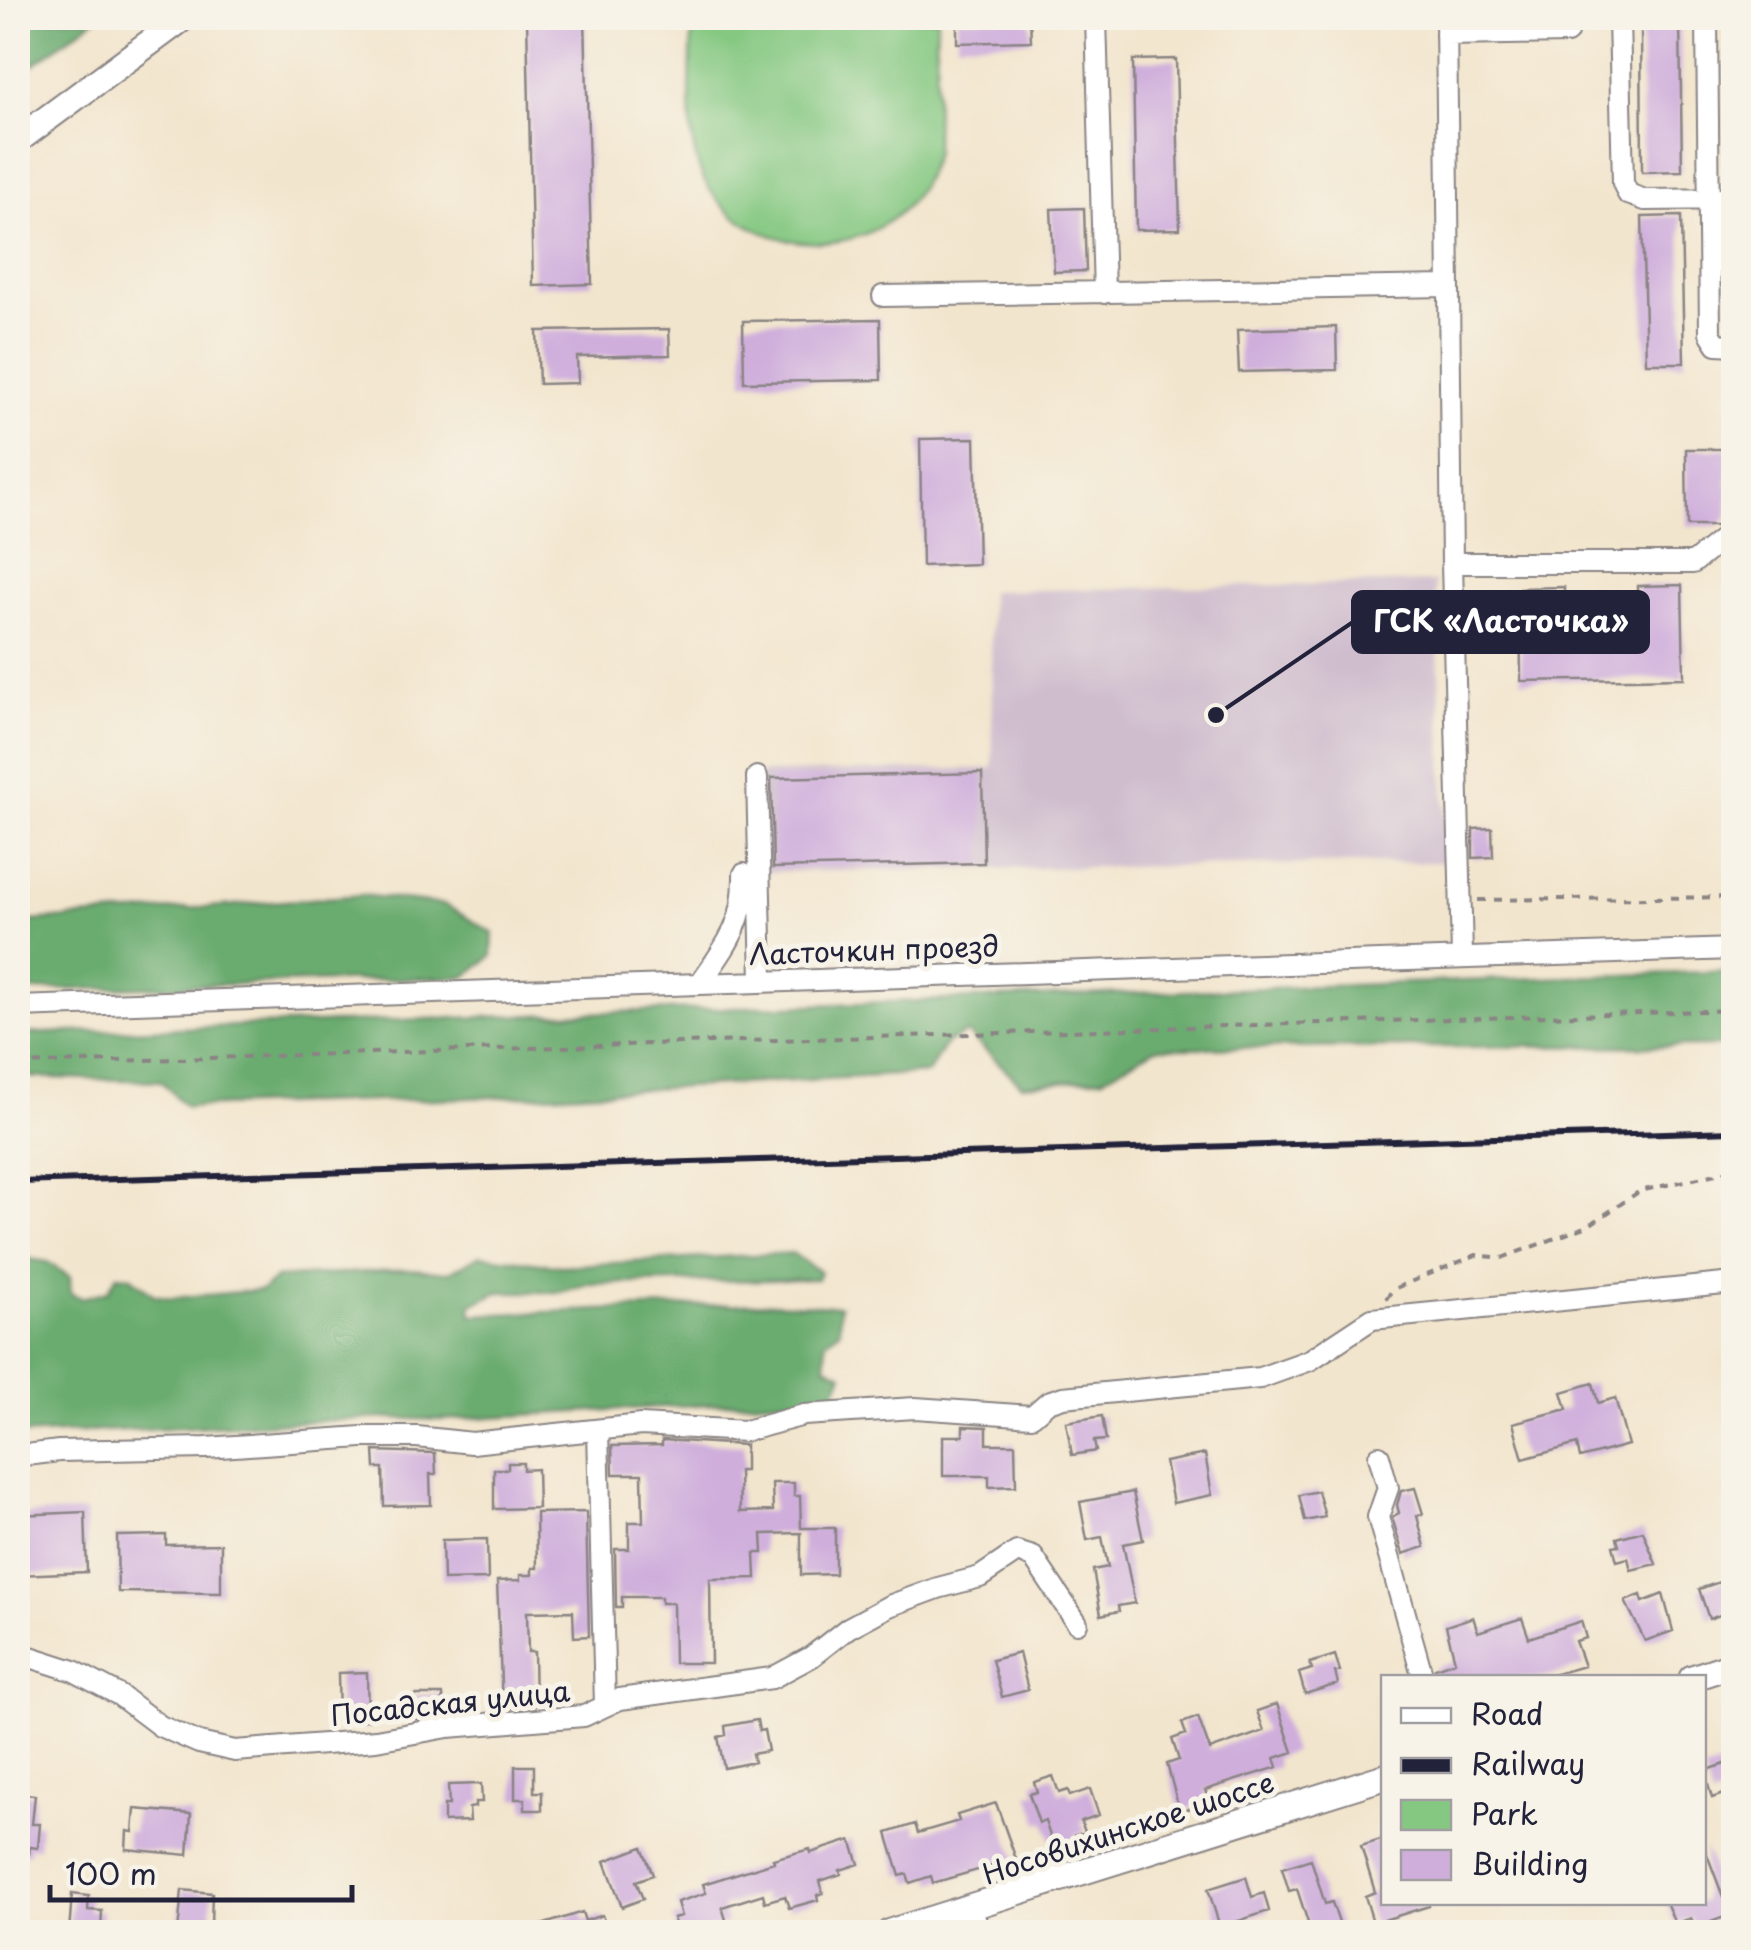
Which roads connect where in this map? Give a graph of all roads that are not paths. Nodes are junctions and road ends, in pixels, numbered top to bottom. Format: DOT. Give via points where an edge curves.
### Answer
graph roads {
  1 [pos="183,18"];
  2 [pos="1096,18"];
  3 [pos="1619,18"];
  4 [pos="1708,18"];
  5 [pos="1446,26"];
  6 [pos="1567,33"];
  7 [pos="18,140"];
  8 [pos="1734,198"];
  9 [pos="1708,199"];
  10 [pos="1447,286"];
  11 [pos="1104,293"];
  12 [pos="883,296"];
  13 [pos="1734,345"];
  14 [pos="1734,530"];
  15 [pos="1452,563"];
  16 [pos="757,777"];
  17 [pos="770,872"];
  18 [pos="744,874"];
  19 [pos="761,934"];
  20 [pos="1734,948"];
  21 [pos="1462,956"];
  22 [pos="762,980"];
  23 [pos="702,982"];
  24 [pos="18,1007"];
  25 [pos="1734,1283"];
  26 [pos="598,1430"];
  27 [pos="18,1456"];
  28 [pos="1379,1456"];
  29 [pos="1077,1623"];
  30 [pos="18,1653"];
  31 [pos="1734,1664"];
  32 [pos="1421,1675"];
  33 [pos="1701,1675"];
  34 [pos="604,1706"];
  35 [pos="1381,1777"];
  36 [pos="976,1921"];
  37 [pos="890,1932"];
  1 -- 7 [label="main road"];
  2 -- 11 [label="street"];
  3 -- 9 [label="street" via="1628,194"];
  4 -- 9 [label="street"];
  5 -- 6 [label="street"];
  5 -- 10 [label="street"];
  8 -- 9 [label="street"];
  9 -- 13 [label="street" via="1710,333 1717,344"];
  10 -- 11 [label="street"];
  10 -- 15 [label="street"];
  11 -- 12 [label="street"];
  14 -- 15 [label="street" via="1692,563"];
  15 -- 21 [label="street"];
  16 -- 19 [label="street"];
  17 -- 19 [label="street"];
  18 -- 23 [label="street" via="736,930"];
  19 -- 22 [label="street"];
  20 -- 21 [label="street, Ласточкин проезд"];
  21 -- 22 [label="street, Ласточкин проезд"];
  22 -- 23 [label="street, Ласточкин проезд"];
  23 -- 24 [label="street, Ласточкин проезд"];
  25 -- 26 [label="street" via="1372,1320 1310,1360 1260,1378 1064,1397 1032,1416 914,1408 804,1416 745,1430 672,1425"];
  26 -- 27 [label="street" via="472,1444 362,1437"];
  26 -- 34 [label="street"];
  28 -- 32 [label="street" via="1388,1488 1378,1518"];
  29 -- 34 [label="street, Посадская улица" via="1033,1557 1016,1552 980,1577 889,1606 772,1678"];
  30 -- 34 [label="street, Посадская улица" via="74,1671 160,1726 234,1751 584,1716"];
  31 -- 33 [label="main road"];
  35 -- 36 [label="main road, Носовихинское шоссе"];
  36 -- 37 [label="main road, Носовихинское шоссе"];
}
